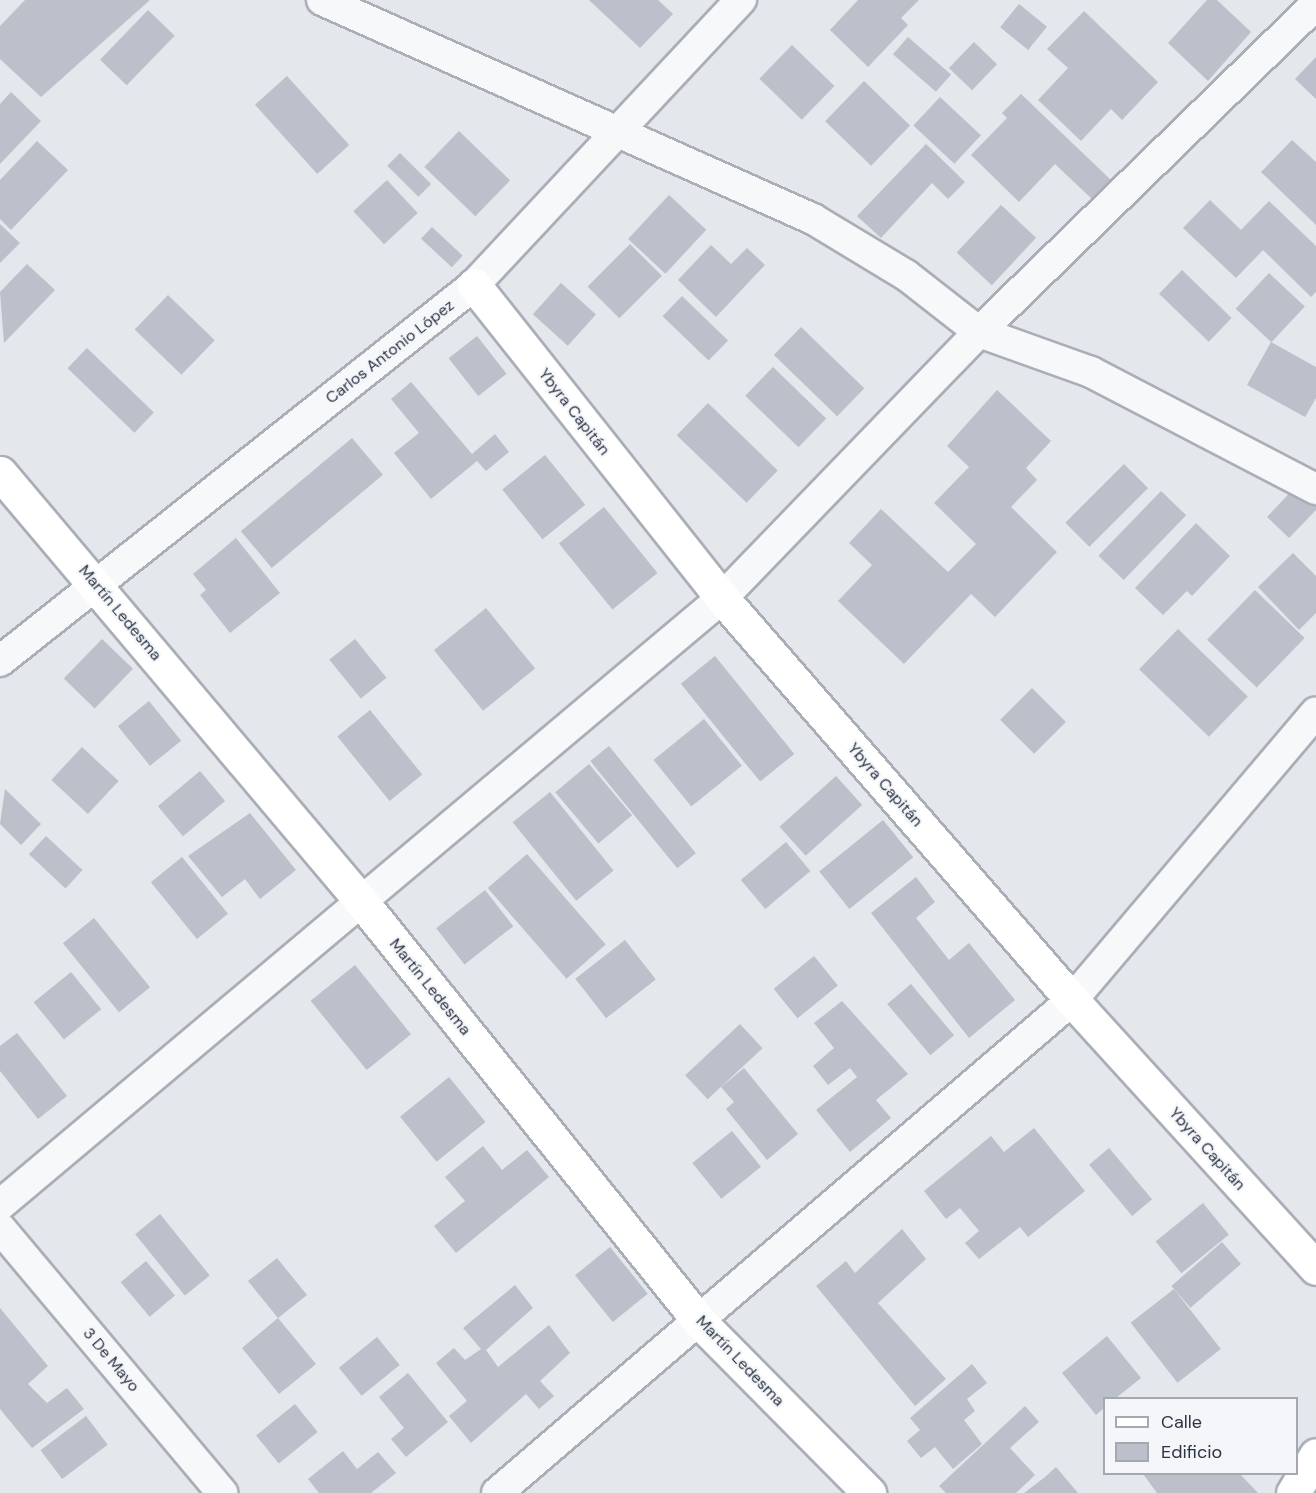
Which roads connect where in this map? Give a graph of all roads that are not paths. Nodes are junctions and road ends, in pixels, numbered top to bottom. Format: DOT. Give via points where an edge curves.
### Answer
graph roads {
  1 [pos="322,0"];
  2 [pos="741,0"];
  3 [pos="1316,4"];
  4 [pos="614,130"];
  5 [pos="474,285"];
  6 [pos="979,332"];
  7 [pos="0,473"];
  8 [pos="1316,489"];
  9 [pos="95,584"];
  10 [pos="722,598"];
  11 [pos="0,661"];
  12 [pos="1316,712"];
  13 [pos="360,901"];
  14 [pos="1072,1000"];
  15 [pos="0,1205"];
  16 [pos="0,1228"];
  17 [pos="1316,1268"];
  18 [pos="699,1321"];
  19 [pos="1316,1455"];
  20 [pos="222,1493"];
  21 [pos="497,1493"];
  22 [pos="869,1493"];
  23 [pos="1293,1493"];
  1 -- 4 [label="street"];
  2 -- 4 [label="street, Carlos Antonio López"];
  3 -- 6 [label="street"];
  4 -- 5 [label="street, Carlos Antonio López"];
  4 -- 6 [label="street" via="813,219 906,275"];
  5 -- 9 [label="street, Carlos Antonio López"];
  5 -- 10 [label="street, Ybyra Capitán"];
  6 -- 8 [label="street" via="1091,372"];
  6 -- 10 [label="street"];
  7 -- 9 [label="street, Martín Ledesma"];
  9 -- 11 [label="street, Carlos Antonio López"];
  9 -- 13 [label="street, Martín Ledesma"];
  10 -- 13 [label="street"];
  10 -- 14 [label="street, Ybyra Capitán"];
  12 -- 14 [label="street"];
  13 -- 15 [label="street"];
  13 -- 18 [label="street, Martín Ledesma"];
  14 -- 17 [label="street, Ybyra Capitán"];
  14 -- 18 [label="street"];
  16 -- 20 [label="street, 3 De Mayo"];
  18 -- 21 [label="street"];
  18 -- 22 [label="street, Martín Ledesma"];
  19 -- 23 [label="street"];
}
